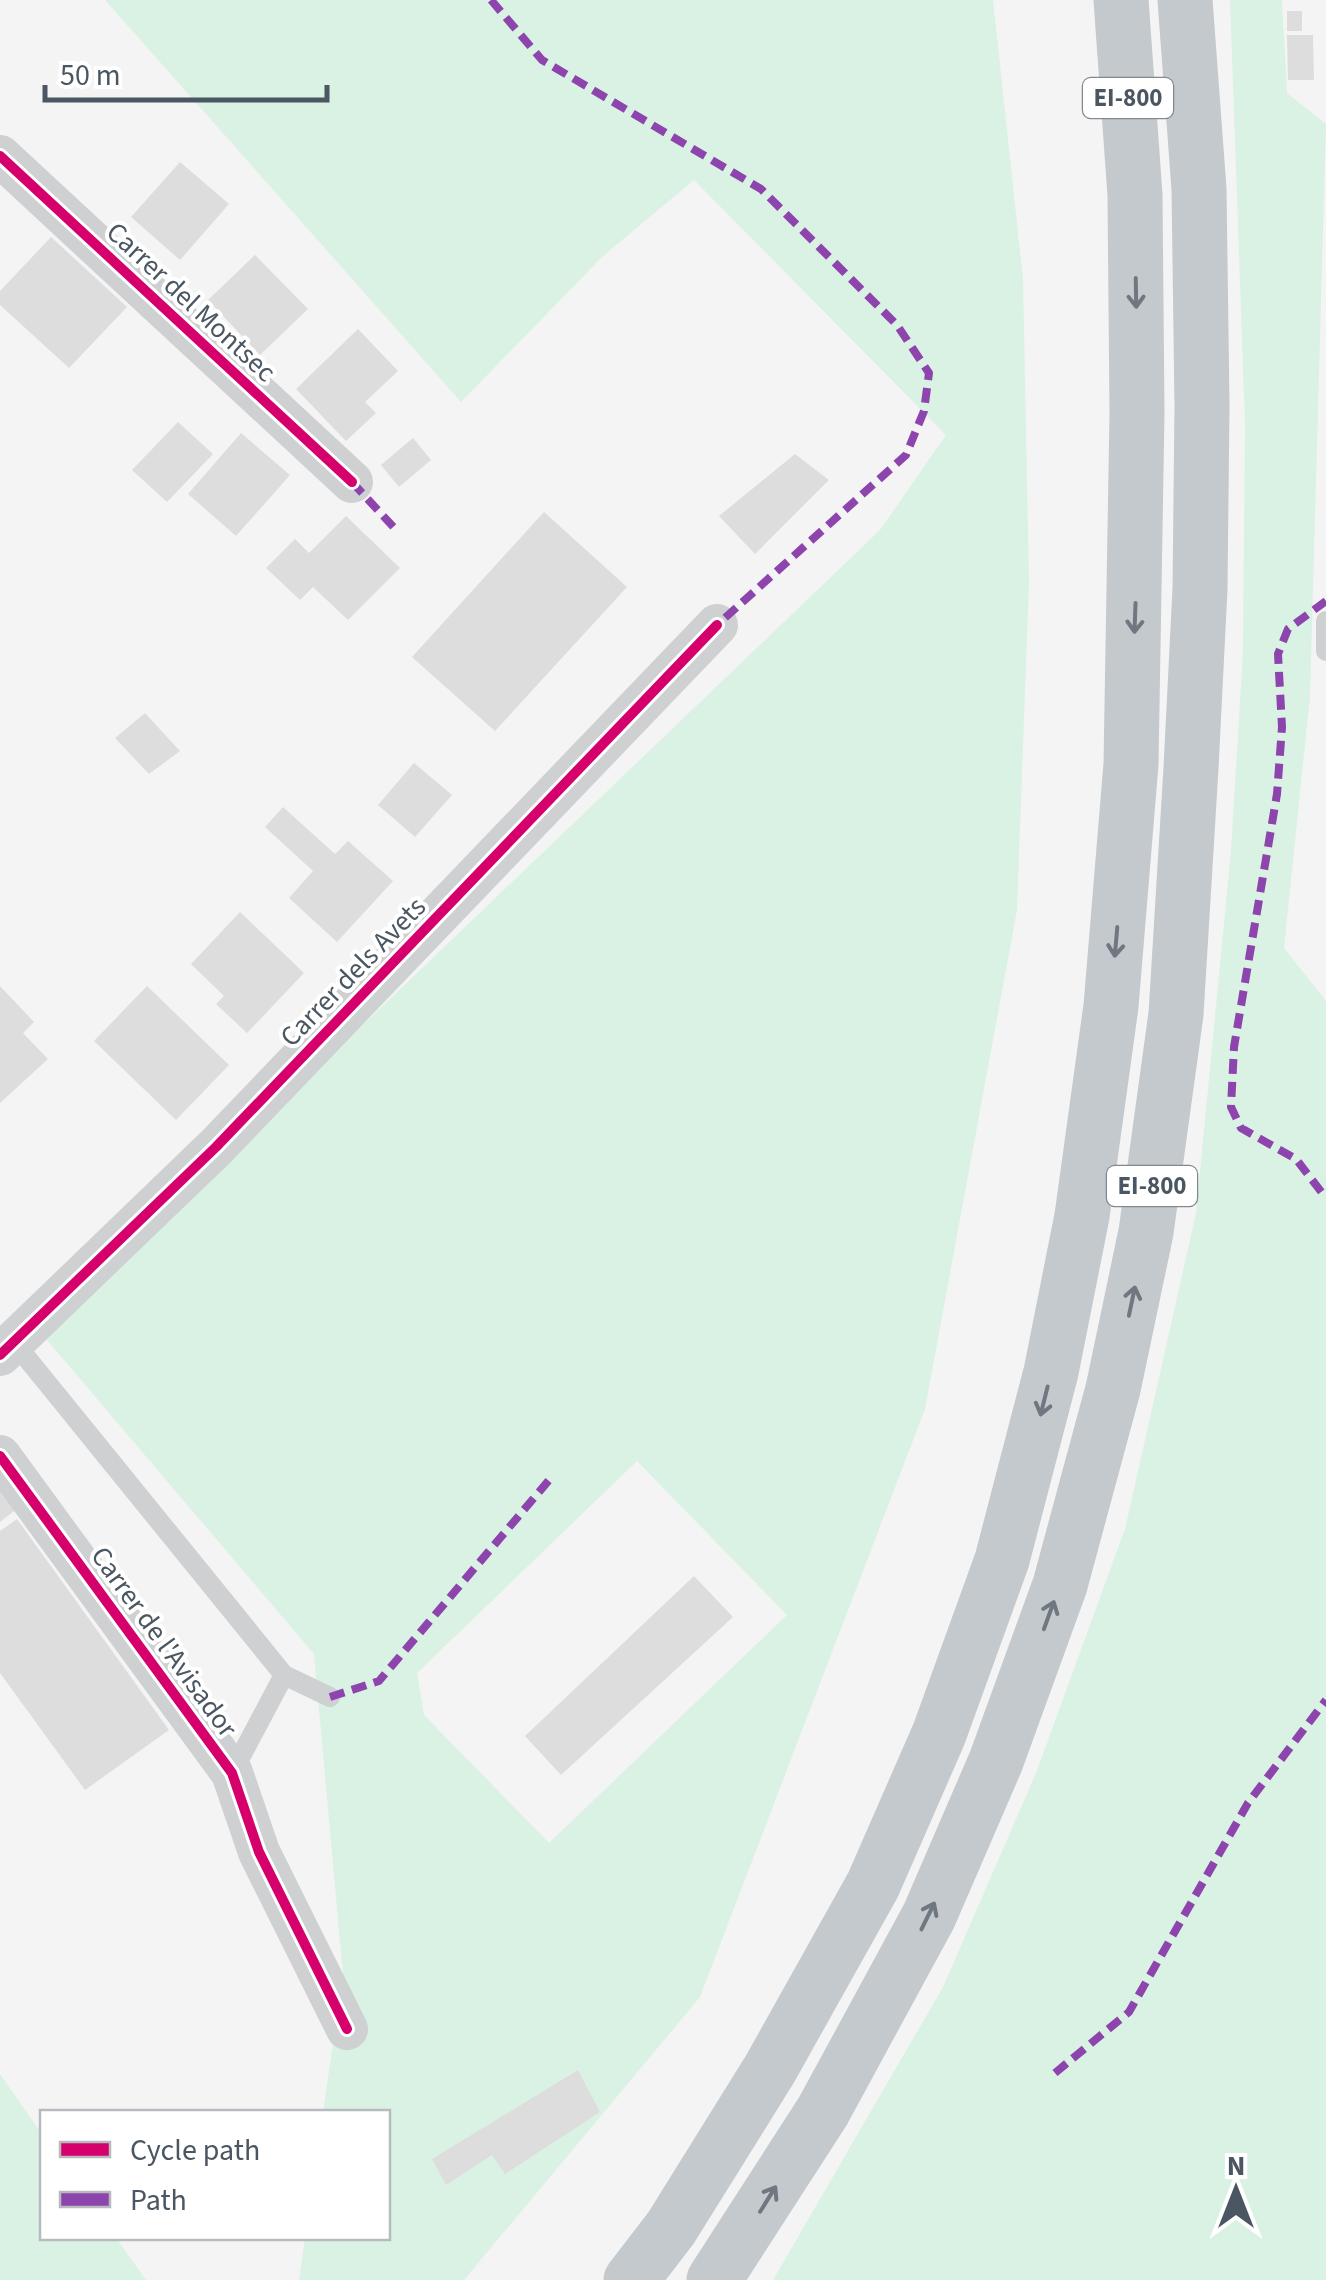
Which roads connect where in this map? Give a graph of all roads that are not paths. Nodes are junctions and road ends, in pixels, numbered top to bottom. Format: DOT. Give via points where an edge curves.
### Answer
graph roads {
  1 [pos="1121,0"];
  2 [pos="1185,0"];
  3 [pos="0,156"];
  4 [pos="352,482"];
  5 [pos="1326,621"];
  6 [pos="717,626"];
  7 [pos="1326,651"];
  8 [pos="4,1340"];
  9 [pos="0,1456"];
  10 [pos="284,1675"];
  11 [pos="330,1698"];
  12 [pos="232,1773"];
  13 [pos="347,2029"];
  14 [pos="630,2280"];
  15 [pos="714,2280"];
  1 -- 14 [label="highway, EI-800, one-way" via="1135,195 1138,413 1130,764 1112,1006 1051,1372 1002,1560 939,1734 873,1885 770,2070 671,2228"];
  15 -- 2 [label="highway, EI-800, one-way" via="823,2111 929,1916 996,1762 1084,1505 1146,1232 1176,1014 1200,589 1199,189"];
  3 -- 4 [label="street, Carrer del Montsec"];
  5 -- 7 [label="lane"];
  6 -- 8 [label="street, Carrer dels Avets" via="216,1147"];
  8 -- 10 [label="lane"];
  9 -- 12 [label="street, Carrer de l'Avisador"];
  10 -- 11 [label="lane"];
  10 -- 12 [label="lane"];
  12 -- 13 [label="street, Carrer de l'Avisador" via="259,1852"];
}
